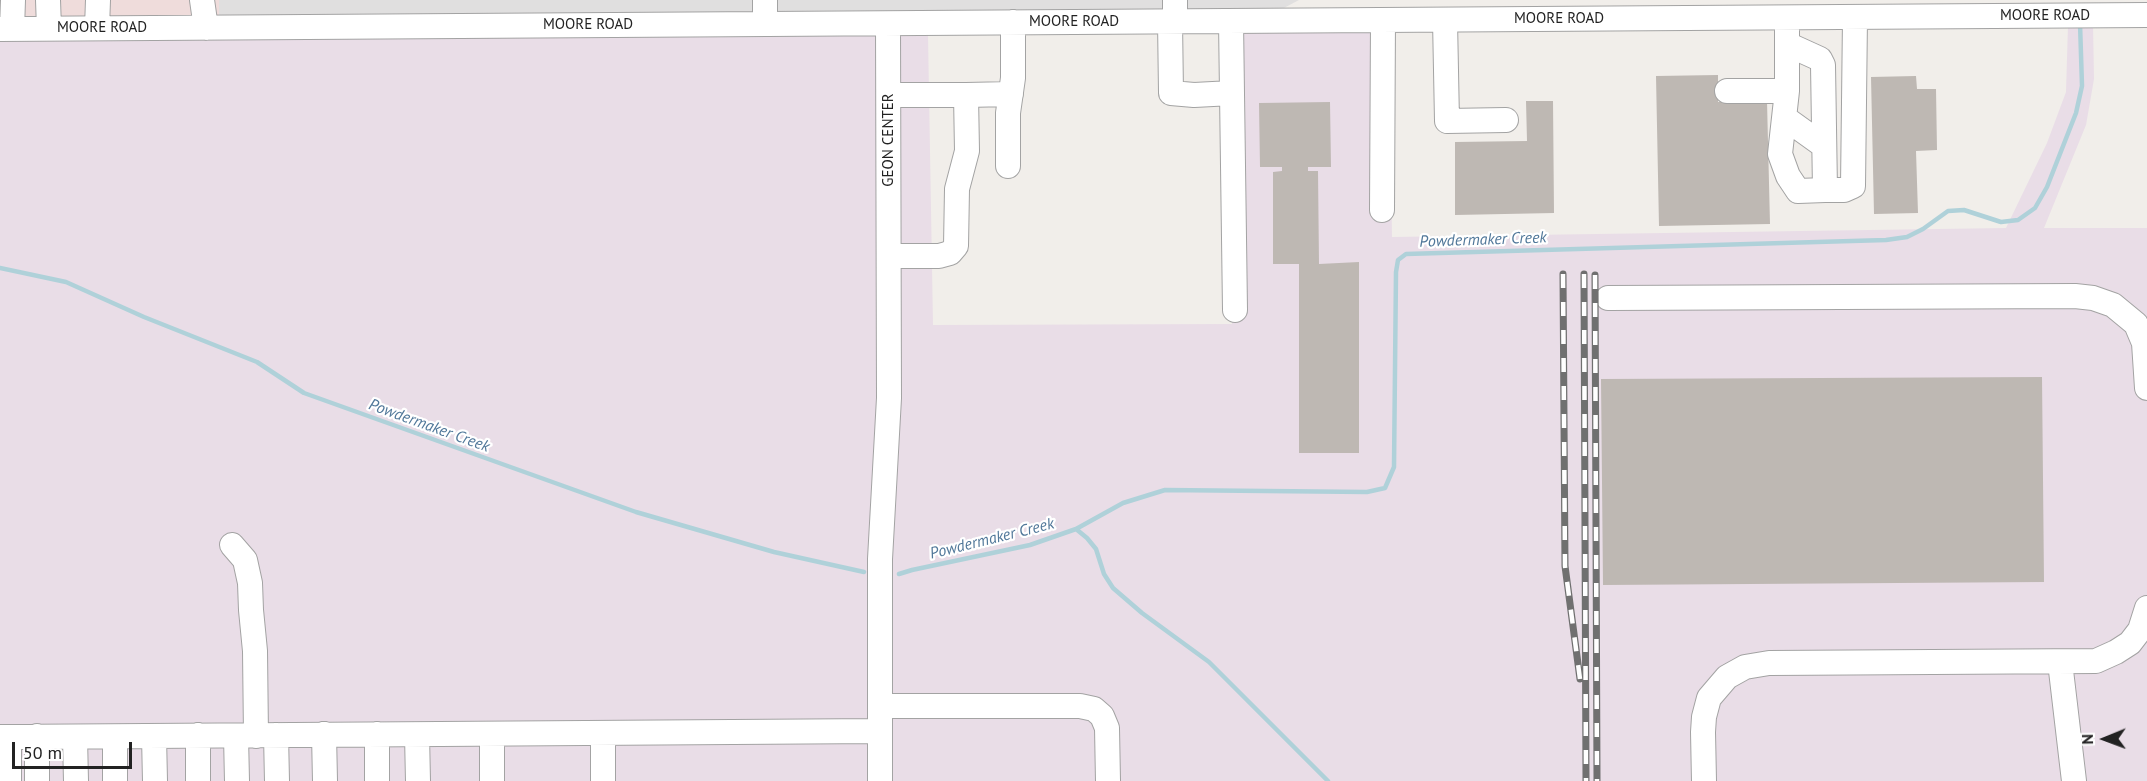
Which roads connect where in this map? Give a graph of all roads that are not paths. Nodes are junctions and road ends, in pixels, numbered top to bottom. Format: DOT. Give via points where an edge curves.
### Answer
graph roads {
  1 [pos="13,0"];
  2 [pos="48,0"];
  3 [pos="98,0"];
  4 [pos="202,0"];
  5 [pos="765,0"];
  6 [pos="1309,10"];
  7 [pos="1173,14"];
  8 [pos="2147,15"];
  9 [pos="1787,18"];
  10 [pos="1856,18"];
  11 [pos="1383,20"];
  12 [pos="1445,20"];
  13 [pos="1231,21"];
  14 [pos="1013,22"];
  15 [pos="765,24"];
  16 [pos="888,24"];
  17 [pos="49,28"];
  18 [pos="97,28"];
  19 [pos="206,28"];
  20 [pos="6,29"];
  21 [pos="1787,45"];
  22 [pos="1727,91"];
  23 [pos="1787,91"];
  24 [pos="1232,93"];
  25 [pos="889,94"];
  26 [pos="1011,94"];
  27 [pos="966,95"];
  28 [pos="1785,118"];
  29 [pos="1506,120"];
  30 [pos="1824,146"];
  31 [pos="1008,166"];
  32 [pos="1825,190"];
  33 [pos="1382,210"];
  34 [pos="890,256"];
  35 [pos="1608,298"];
  36 [pos="1235,310"];
  37 [pos="2147,388"];
  38 [pos="232,545"];
  39 [pos="2147,608"];
  40 [pos="2060,662"];
  41 [pos="880,706"];
  42 [pos="879,731"];
  43 [pos="603,733"];
  44 [pos="324,734"];
  45 [pos="377,734"];
  46 [pos="492,734"];
  47 [pos="198,735"];
  48 [pos="417,735"];
  49 [pos="37,736"];
  50 [pos="154,736"];
  51 [pos="256,736"];
  52 [pos="4,737"];
  53 [pos="75,737"];
  54 [pos="115,737"];
  55 [pos="9,781"];
  56 [pos="37,781"];
  57 [pos="76,781"];
  58 [pos="115,781"];
  59 [pos="154,781"];
  60 [pos="198,781"];
  61 [pos="237,781"];
  62 [pos="277,781"];
  63 [pos="325,781"];
  64 [pos="377,781"];
  65 [pos="418,781"];
  66 [pos="492,781"];
  67 [pos="603,781"];
  68 [pos="880,781"];
  69 [pos="1108,781"];
  70 [pos="1704,781"];
  71 [pos="2074,781"];
  1 -- 20 [label="street"];
  2 -- 17 [label="street"];
  3 -- 18 [label="street"];
  4 -- 19 [label="street"];
  5 -- 15 [label="street"];
  6 -- 11 [label="street, MOORE ROAD"];
  6 -- 13 [label="street, MOORE ROAD"];
  7 -- 13 [label="street, MOORE ROAD"];
  7 -- 14 [label="street, MOORE ROAD"];
  7 -- 24 [label="street" via="1171,93"];
  8 -- 10 [label="street, MOORE ROAD"];
  9 -- 10 [label="street, MOORE ROAD"];
  9 -- 12 [label="street, MOORE ROAD"];
  9 -- 21 [label="street"];
  10 -- 32 [label="street" via="1853,186"];
  11 -- 12 [label="street, MOORE ROAD"];
  11 -- 33 [label="street"];
  12 -- 29 [label="street" via="1446,121"];
  13 -- 24 [label="street"];
  14 -- 16 [label="street, MOORE ROAD"];
  14 -- 26 [label="street"];
  15 -- 16 [label="street, MOORE ROAD"];
  15 -- 19 [label="street, MOORE ROAD"];
  16 -- 25 [label="street, GEON CENTER"];
  17 -- 18 [label="street, MOORE ROAD"];
  17 -- 20 [label="street, MOORE ROAD"];
  18 -- 19 [label="street, MOORE ROAD"];
  21 -- 23 [label="street"];
  21 -- 30 [label="street" via="1820,59 1823,65"];
  22 -- 23 [label="street"];
  23 -- 28 [label="street"];
  24 -- 36 [label="street"];
  25 -- 27 [label="street"];
  25 -- 34 [label="street, GEON CENTER"];
  26 -- 27 [label="street"];
  26 -- 31 [label="street"];
  27 -- 34 [label="street" via="967,151 957,189 956,246 939,256"];
  28 -- 30 [label="street"];
  28 -- 32 [label="street" via="1780,154 1788,176 1798,191"];
  30 -- 32 [label="street"];
  34 -- 41 [label="street, GEON CENTER" via="888,416 880,559"];
  35 -- 37 [label="street" via="2092,298 2113,305 2136,324 2144,343"];
  38 -- 51 [label="street" via="245,561 250,583"];
  39 -- 40 [label="street" via="2140,630 2116,652 2096,661"];
  40 -- 70 [label="street" via="1769,663 1745,667 1727,677 1709,698 1703,732"];
  40 -- 71 [label="street"];
  41 -- 42 [label="street, GEON CENTER"];
  41 -- 69 [label="street" via="1094,709 1107,728"];
  42 -- 43 [label="street"];
  42 -- 68 [label="street, GEON CENTER"];
  43 -- 46 [label="street"];
  43 -- 67 [label="street"];
  44 -- 45 [label="street"];
  44 -- 51 [label="street"];
  44 -- 63 [label="street"];
  45 -- 48 [label="street"];
  45 -- 64 [label="street"];
  46 -- 48 [label="street"];
  46 -- 66 [label="street"];
  47 -- 50 [label="street"];
  47 -- 51 [label="street"];
  47 -- 60 [label="street"];
  48 -- 65 [label="street"];
  49 -- 52 [label="street"];
  49 -- 53 [label="street"];
  49 -- 56 [label="street"];
  50 -- 54 [label="street"];
  50 -- 59 [label="street"];
  51 -- 61 [label="street"];
  51 -- 62 [label="street"];
  52 -- 55 [label="street"];
  53 -- 54 [label="street"];
  53 -- 57 [label="street"];
  54 -- 58 [label="street"];
}
